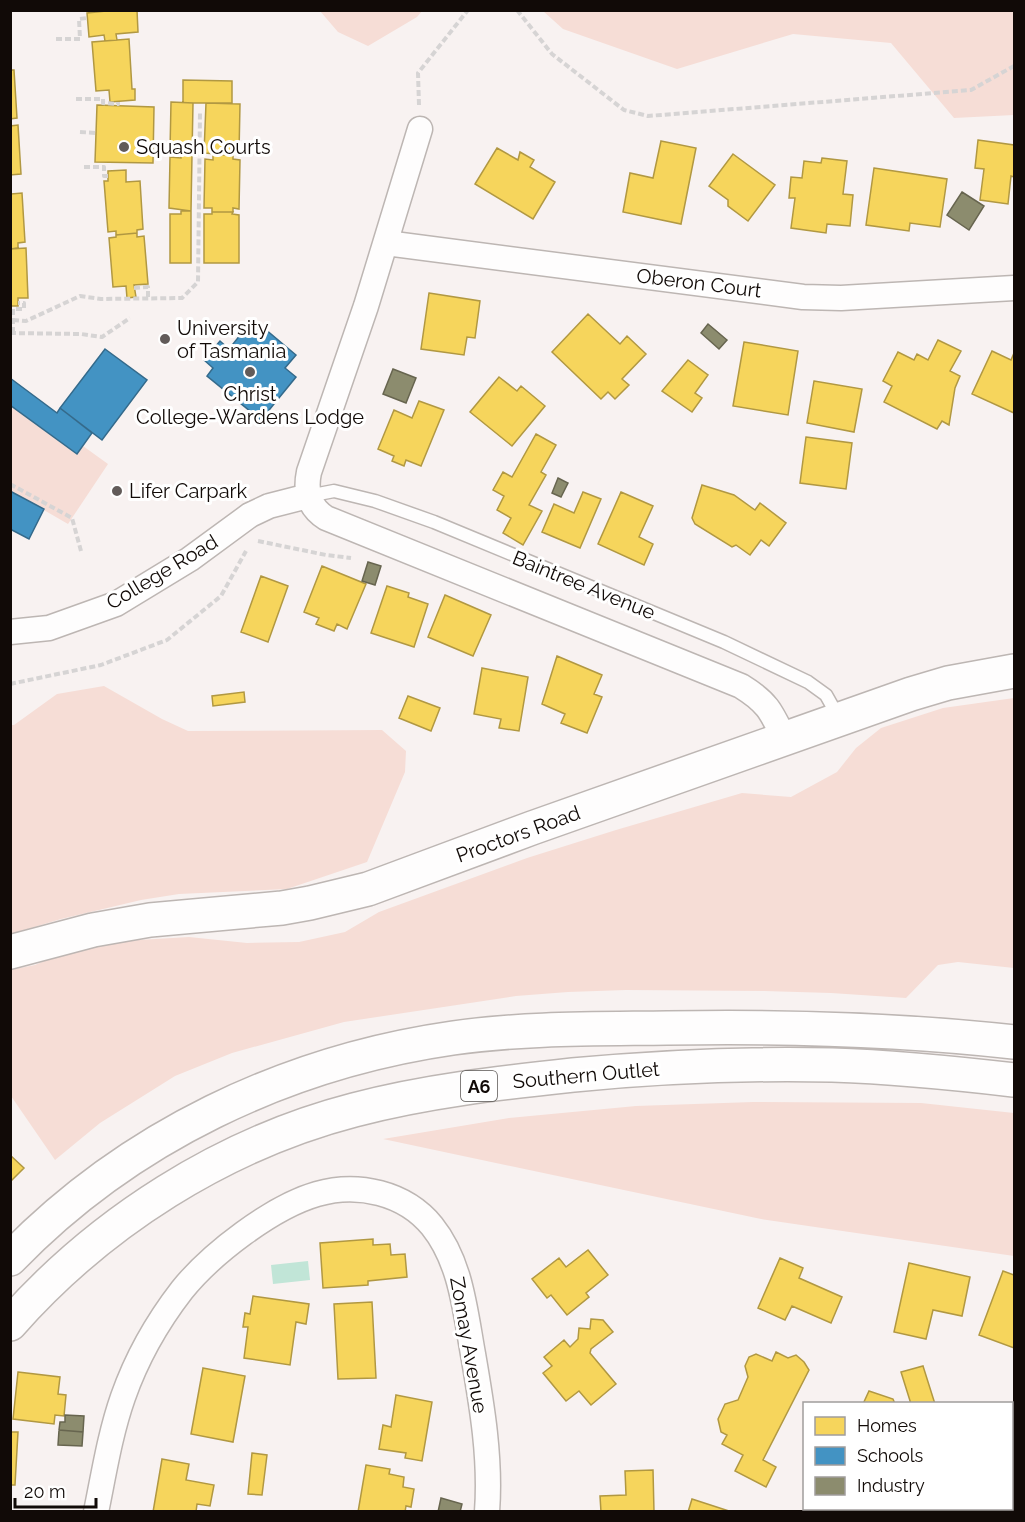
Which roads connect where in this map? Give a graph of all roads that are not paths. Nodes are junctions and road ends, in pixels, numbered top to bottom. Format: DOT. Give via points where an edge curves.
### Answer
graph roads {
  1 [pos="420,129"];
  2 [pos="386,243"];
  3 [pos="1014,288"];
  4 [pos="308,496"];
  5 [pos="10,632"];
  6 [pos="1014,671"];
  7 [pos="840,719"];
  8 [pos="784,738"];
  9 [pos="10,952"];
  10 [pos="1014,1042"];
  11 [pos="1014,1080"];
  12 [pos="10,1259"];
  13 [pos="10,1324"];
  14 [pos="96,1512"];
  15 [pos="487,1512"];
  1 -- 2 [label="street"];
  2 -- 3 [label="street, Oberon Court" via="803,297"];
  2 -- 4 [label="street" via="309,472"];
  4 -- 5 [label="street, College Road" via="250,515 190,559 116,604 49,628"];
  4 -- 7 [label="lane, Baintree Avenue" via="334,491 375,501 724,642 808,682 826,695"];
  4 -- 8 [label="street, Baintree Avenue" via="326,518 741,686 759,697 771,711"];
  6 -- 7 [label="main road, Proctors Road" via="948,683"];
  7 -- 8 [label="main road, Proctors Road"];
  8 -- 9 [label="main road, Proctors Road" via="368,889 282,908 150,920 93,930"];
  10 -- 12 [label="main road, Southern Outlet" via="888,1030 739,1026 549,1030 406,1046 313,1070 223,1106 179,1129 99,1180"];
  11 -- 13 [label="main road, Southern Outlet / A6" via="830,1065 685,1067 492,1084 385,1102 270,1140 170,1190 94,1244"];
  14 -- 15 [label="street, Zomay Avenue" via="123,1396 139,1361 182,1291 219,1252 270,1217 317,1194 344,1189 394,1197 417,1210 433,1227 460,1279 488,1461"];
}
